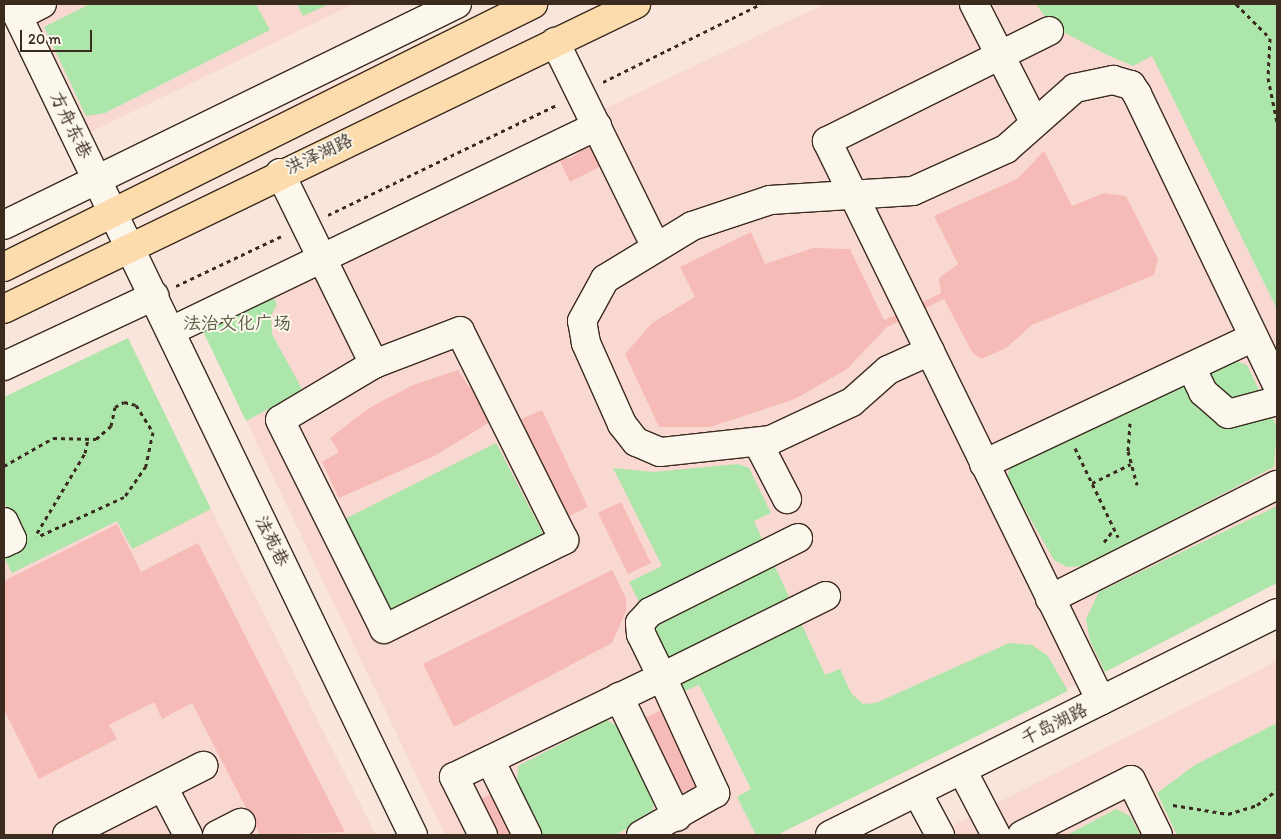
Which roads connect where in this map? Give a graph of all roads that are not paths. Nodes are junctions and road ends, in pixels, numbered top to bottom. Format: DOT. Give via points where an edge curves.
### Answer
graph roads {
  1 [pos="42,4"];
  2 [pos="457,4"];
  3 [pos="533,4"];
  4 [pos="636,4"];
  5 [pos="654,4"];
  6 [pos="974,4"];
  7 [pos="15,10"];
  8 [pos="1049,31"];
  9 [pos="555,42"];
  10 [pos="1000,55"];
  11 [pos="1034,122"];
  12 [pos="597,126"];
  13 [pos="280,173"];
  14 [pos="98,180"];
  15 [pos="854,196"];
  16 [pos="114,212"];
  17 [pos="4,225"];
  18 [pos="130,246"];
  19 [pos="655,246"];
  20 [pos="322,258"];
  21 [pos="4,267"];
  22 [pos="154,296"];
  23 [pos="4,309"];
  24 [pos="171,331"];
  25 [pos="1254,337"];
  26 [pos="930,351"];
  27 [pos="374,364"];
  28 [pos="4,366"];
  29 [pos="1191,367"];
  30 [pos="1277,385"];
  31 [pos="1277,401"];
  32 [pos="760,445"];
  33 [pos="984,464"];
  34 [pos="1277,484"];
  35 [pos="787,499"];
  36 [pos="798,538"];
  37 [pos="826,596"];
  38 [pos="1050,599"];
  39 [pos="1277,613"];
  40 [pos="662,677"];
  41 [pos="619,697"];
  42 [pos="1100,701"];
  43 [pos="490,760"];
  44 [pos="203,766"];
  45 [pos="962,770"];
  46 [pos="163,787"];
  47 [pos="917,792"];
  48 [pos="677,817"];
  49 [pos="241,823"];
  50 [pos="67,835"];
  51 [pos="188,835"];
  52 [pos="217,835"];
  53 [pos="413,835"];
  54 [pos="483,835"];
  55 [pos="527,835"];
  56 [pos="641,835"];
  57 [pos="830,835"];
  58 [pos="940,835"];
  59 [pos="996,835"];
  60 [pos="1022,835"];
  61 [pos="1158,835"];
  1 -- 7 [label="street"];
  2 -- 14 [label="street"];
  3 -- 16 [label="main road"];
  4 -- 9 [label="main road, 洪泽湖路"];
  5 -- 9 [label="main road"];
  6 -- 10 [label="street"];
  7 -- 14 [label="street, 方舟东巷"];
  8 -- 10 [label="street"];
  9 -- 12 [label="street"];
  9 -- 13 [label="main road, 洪泽湖路"];
  10 -- 11 [label="street"];
  10 -- 15 [label="street" via="827,141"];
  11 -- 15 [label="street" via="1006,149 913,191"];
  11 -- 25 [label="street" via="1075,88 1113,80 1131,85"];
  12 -- 19 [label="street"];
  12 -- 20 [label="street"];
  13 -- 18 [label="main road, 洪泽湖路"];
  13 -- 20 [label="street"];
  14 -- 16 [label="street, 方舟东巷"];
  14 -- 17 [label="street"];
  15 -- 19 [label="street" via="792,198 745,206"];
  15 -- 26 [label="street"];
  16 -- 18 [label="street, 方舟东巷"];
  16 -- 21 [label="main road"];
  18 -- 22 [label="street, 法苑巷"];
  18 -- 23 [label="main road, 洪泽湖路"];
  19 -- 32 [label="street" via="605,279 582,321 586,343 622,424 636,442 660,452"];
  20 -- 24 [label="street"];
  20 -- 27 [label="street"];
  22 -- 24 [label="street, 法苑巷"];
  22 -- 28 [label="street"];
  24 -- 53 [label="street, 法苑巷"];
  25 -- 29 [label="street"];
  25 -- 30 [label="street"];
  26 -- 32 [label="street" via="888,370 852,402"];
  26 -- 33 [label="street"];
  27 -- 27 [label="street" via="280,420 384,629 564,540 460,331"];
  29 -- 31 [label="street" via="1203,392 1228,414 1252,412"];
  29 -- 33 [label="street"];
  32 -- 35 [label="street"];
  33 -- 38 [label="street"];
  34 -- 38 [label="street"];
  36 -- 40 [label="street" via="650,612 640,623 641,634"];
  37 -- 40 [label="street"];
  38 -- 42 [label="street"];
  39 -- 42 [label="street, 千岛湖路"];
  40 -- 41 [label="street"];
  40 -- 48 [label="street" via="714,785 712,799"];
  41 -- 43 [label="street"];
  41 -- 48 [label="street"];
  42 -- 45 [label="street, 千岛湖路"];
  43 -- 54 [label="street" via="454,777"];
  43 -- 55 [label="street"];
  44 -- 46 [label="street"];
  45 -- 47 [label="street, 千岛湖路"];
  45 -- 59 [label="street"];
  46 -- 50 [label="street"];
  46 -- 51 [label="street"];
  47 -- 57 [label="street, 千岛湖路"];
  47 -- 58 [label="street"];
  48 -- 56 [label="street"];
  49 -- 52 [label="street"];
  60 -- 61 [label="street" via="1131,780"];
}
